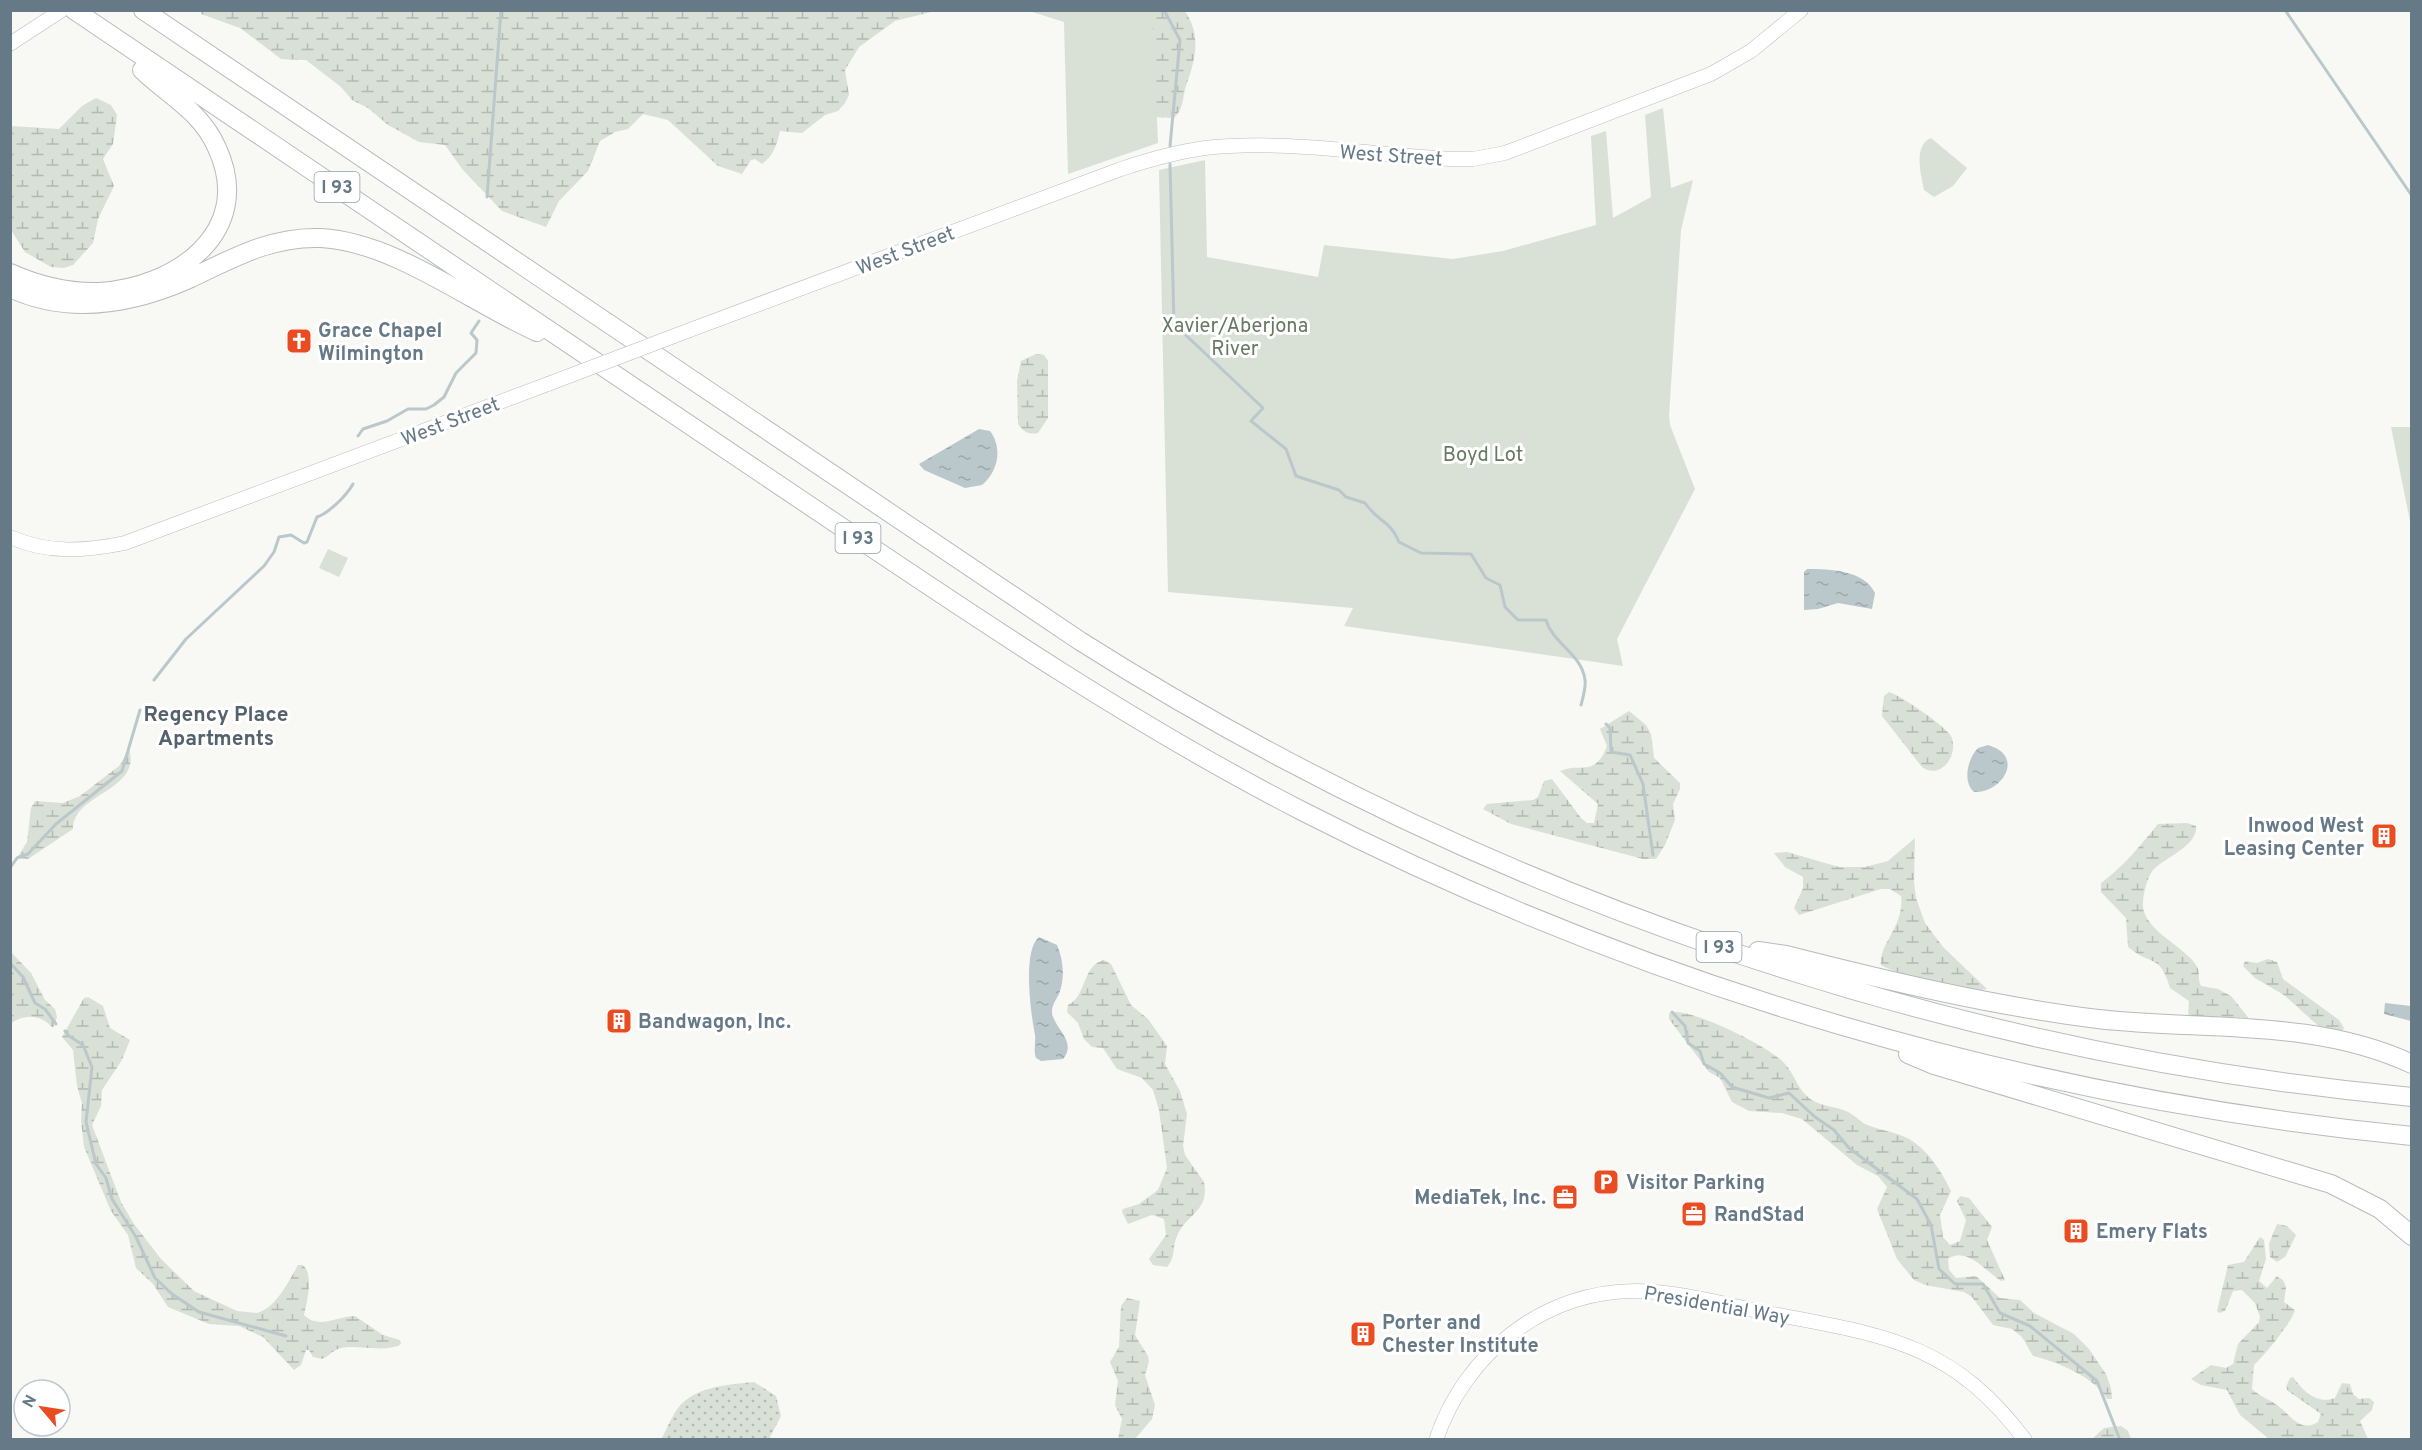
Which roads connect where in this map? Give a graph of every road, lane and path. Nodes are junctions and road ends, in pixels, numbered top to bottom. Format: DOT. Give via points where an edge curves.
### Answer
graph roads {
  1 [pos="62,10"];
  2 [pos="74,10"];
  3 [pos="142,10"];
  4 [pos="1801,10"];
  5 [pos="93,23"];
  6 [pos="10,44"];
  7 [pos="10,273"];
  8 [pos="10,288"];
  9 [pos="581,352"];
  10 [pos="10,537"];
  11 [pos="1715,946"];
  12 [pos="1854,1030"];
  13 [pos="2412,1064"];
  14 [pos="2412,1097"];
  15 [pos="2412,1136"];
  16 [pos="2412,1236"];
  17 [pos="1436,1440"];
  18 [pos="2025,1440"];
  1 -- 6 [label="main road"];
  2 -- 5 [label="highway, I 93"];
  3 -- 11 [label="highway, I 93" via="1018,600 1144,680 1283,759 1416,825 1517,871"];
  4 -- 10 [label="main road, West Street, bridge" via="1764,42 1718,70 1505,153 1452,159 1241,146 1171,154 1121,169 124,543 58,550"];
  5 -- 7 [label="highway" via="147,75 181,100 209,132 226,178 224,214 213,237 196,257 134,287 70,291"];
  5 -- 9 [label="highway, I 93"];
  8 -- 9 [label="highway" via="54,301 110,303 151,294 269,244 299,239 339,240 380,251 510,320"];
  9 -- 12 [label="highway, I 93" via="1033,656 1243,780 1399,858 1536,919 1688,977"];
  11 -- 13 [label="highway" via="1785,955 1886,980 2047,1011 2180,1026 2310,1034 2357,1044"];
  11 -- 14 [label="highway, I 93" via="1899,1003 2065,1044 2245,1077"];
  12 -- 15 [label="highway, I 93" via="2125,1095"];
  12 -- 16 [label="highway" via="1934,1065 2331,1184 2380,1209"];
  17 -- 18 [label="main road, Presidential Way" via="1461,1386 1509,1335 1537,1316 1573,1301 1637,1291 1693,1298 1908,1344 1946,1364 1979,1388"];
}
